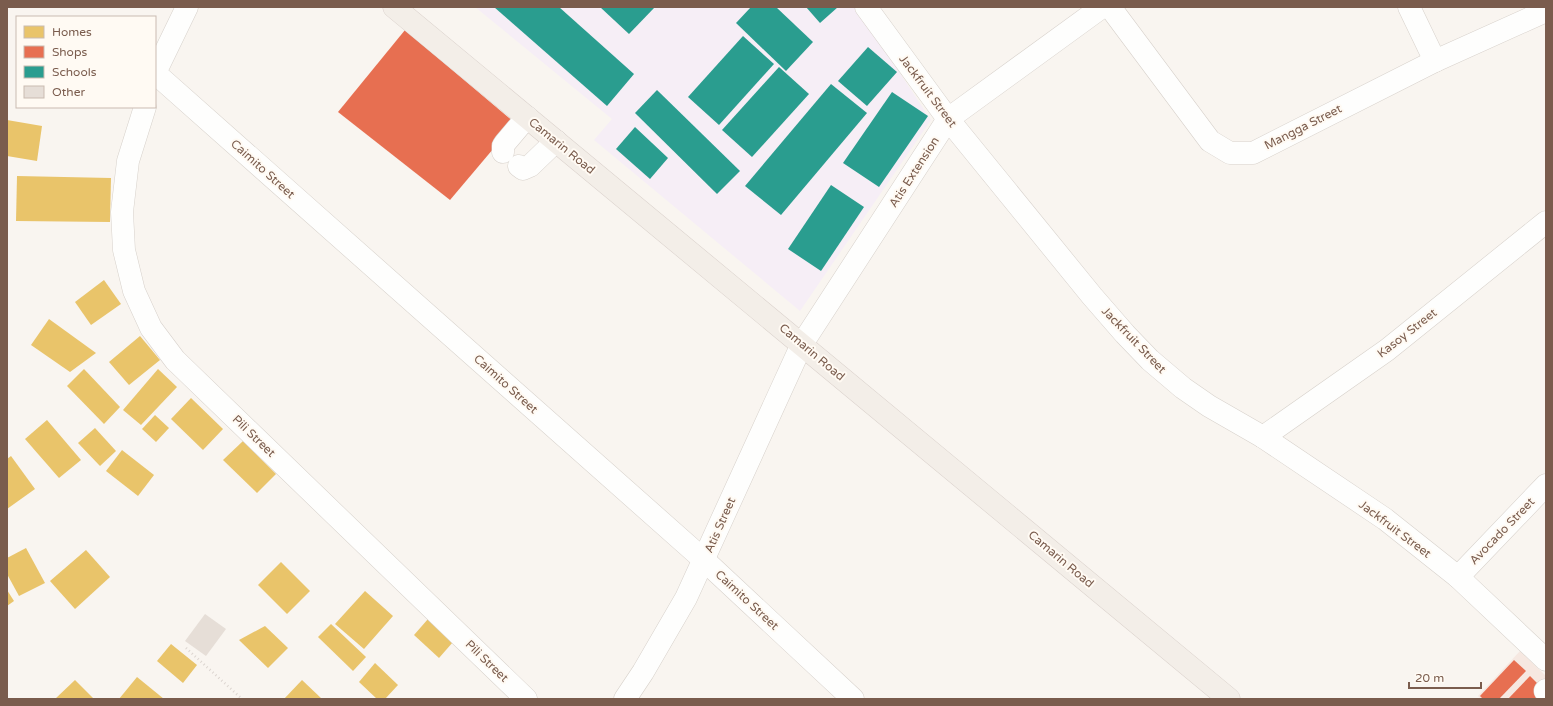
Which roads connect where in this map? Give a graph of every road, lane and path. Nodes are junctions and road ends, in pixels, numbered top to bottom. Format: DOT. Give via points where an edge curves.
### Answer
graph roads {
  1 [pos="187,7"];
  2 [pos="866,7"];
  3 [pos="1102,7"];
  4 [pos="1110,7"];
  5 [pos="1409,7"];
  6 [pos="398,9"];
  7 [pos="1546,11"];
  8 [pos="1435,61"];
  9 [pos="156,71"];
  10 [pos="156,74"];
  11 [pos="145,108"];
  12 [pos="526,117"];
  13 [pos="948,119"];
  14 [pos="556,141"];
  15 [pos="1546,222"];
  16 [pos="802,344"];
  17 [pos="1263,437"];
  18 [pos="1546,485"];
  19 [pos="704,560"];
  20 [pos="1458,577"];
  21 [pos="186,648"];
  22 [pos="1546,660"];
  23 [pos="242,699"];
  24 [pos="526,699"];
  25 [pos="625,699"];
  26 [pos="853,699"];
  27 [pos="1229,699"];
  1 -- 9 [label="street"];
  2 -- 13 [label="street, Jackfruit Street"];
  3 -- 13 [label="street, Atis Extension"];
  4 -- 8 [label="street, Mangga Street" via="1210,141 1230,153 1253,152"];
  5 -- 8 [label="street"];
  6 -- 12 [label="main road, Camarin Road"];
  7 -- 8 [label="street, Mangga Street"];
  10 -- 19 [label="street, Caimito Street"];
  11 -- 24 [label="street, Pili Street" via="128,161 122,212 124,250 134,291 151,328 175,360"];
  12 -- 14 [label="main road, Camarin Road"];
  12 -- 14 [label="street" via="504,143 502,149 511,159 523,168 530,166"];
  13 -- 16 [label="street, Atis Extension"];
  13 -- 17 [label="street, Jackfruit Street" via="1124,334 1183,388"];
  14 -- 16 [label="main road, Camarin Road"];
  15 -- 17 [label="street, Kasoy Street" via="1387,350"];
  16 -- 19 [label="street, Atis Street"];
  16 -- 27 [label="main road, Camarin Road"];
  17 -- 20 [label="street, Jackfruit Street" via="1384,519"];
  18 -- 20 [label="street, Avocado Street"];
  19 -- 25 [label="street, Atis Street" via="686,598"];
  19 -- 26 [label="street, Caimito Street"];
  20 -- 22 [label="street, Jackfruit Street"];
  21 -- 23 [label="path"];
}
